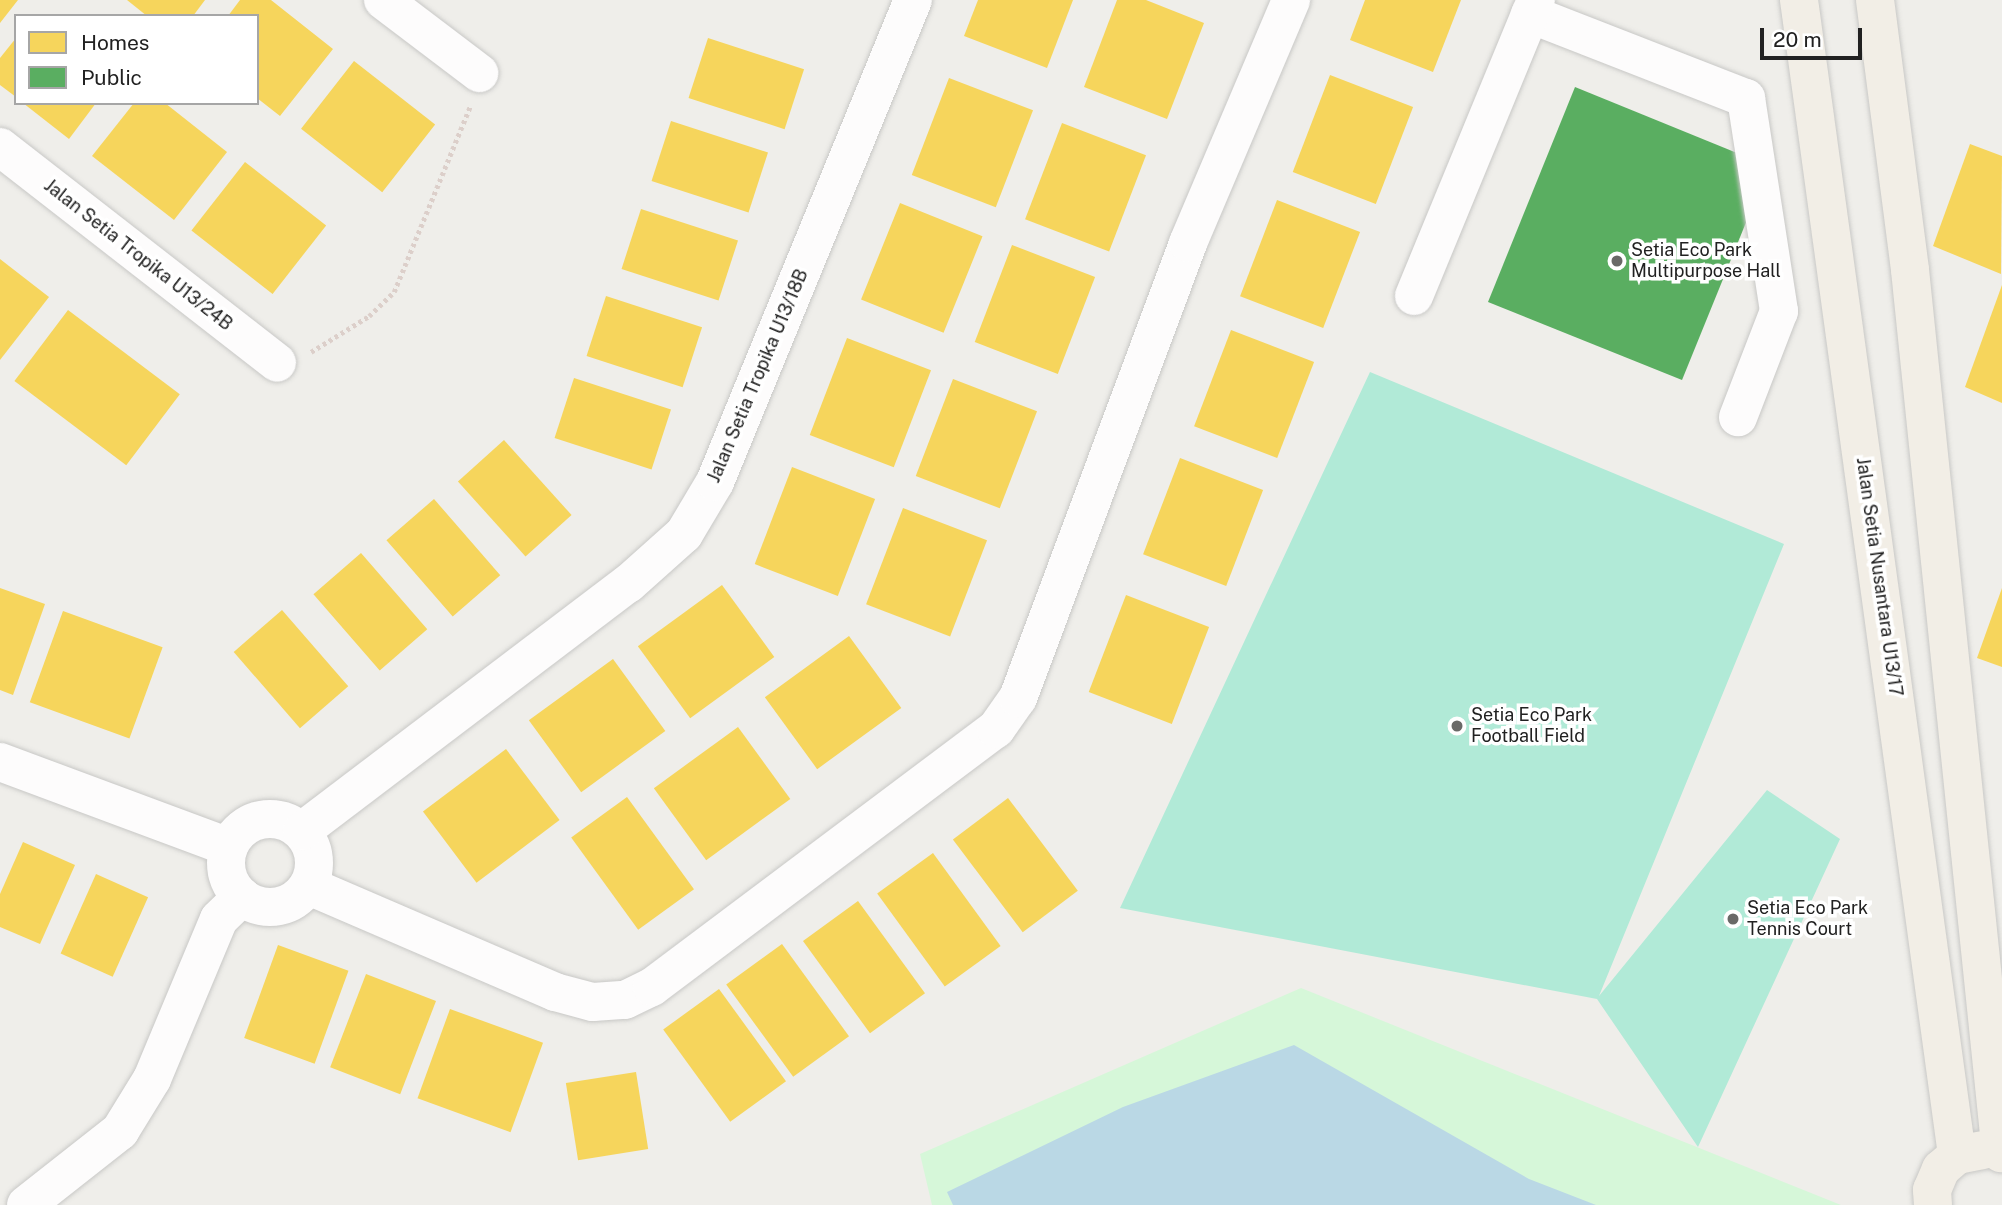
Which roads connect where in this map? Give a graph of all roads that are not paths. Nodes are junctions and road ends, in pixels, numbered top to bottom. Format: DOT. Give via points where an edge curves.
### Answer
graph roads {
  1 [pos="383,0"];
  2 [pos="913,0"];
  3 [pos="1291,0"];
  4 [pos="1798,0"];
  5 [pos="1875,0"];
  6 [pos="1533,7"];
  7 [pos="479,73"];
  8 [pos="0,147"];
  9 [pos="1414,296"];
  10 [pos="277,363"];
  11 [pos="1738,417"];
  12 [pos="0,762"];
  13 [pos="302,831"];
  14 [pos="229,847"];
  15 [pos="309,886"];
  16 [pos="242,897"];
  17 [pos="2002,1153"];
  18 [pos="1957,1155"];
  19 [pos="26,1205"];
  20 [pos="1933,1205"];
  1 -- 7 [label="street"];
  2 -- 13 [label="street, Jalan Setia Tropika U13/18B" via="715,482 684,534 628,584"];
  3 -- 15 [label="street" via="1183,256 1018,698 996,729 652,987 625,1000 593,1002 555,992"];
  4 -- 18 [label="main road, Jalan Setia Nusantara U13/17"];
  5 -- 17 [label="main road" via="1912,284"];
  6 -- 9 [label="street"];
  6 -- 11 [label="street" via="1745,98 1779,311"];
  8 -- 10 [label="street, Jalan Setia Tropika U13/24B"];
  12 -- 14 [label="street"];
  13 -- 14 [label="street" via="290,822 261,819 236,834"];
  13 -- 15 [label="street" via="314,857"];
  14 -- 16 [label="street" via="227,874"];
  15 -- 16 [label="street" via="285,905 263,906"];
  16 -- 19 [label="street" via="219,919 152,1079 120,1131"];
  17 -- 18 [label="main road" via="1979,1149"];
  18 -- 20 [label="main road" via="1941,1169 1932,1190"];
}
